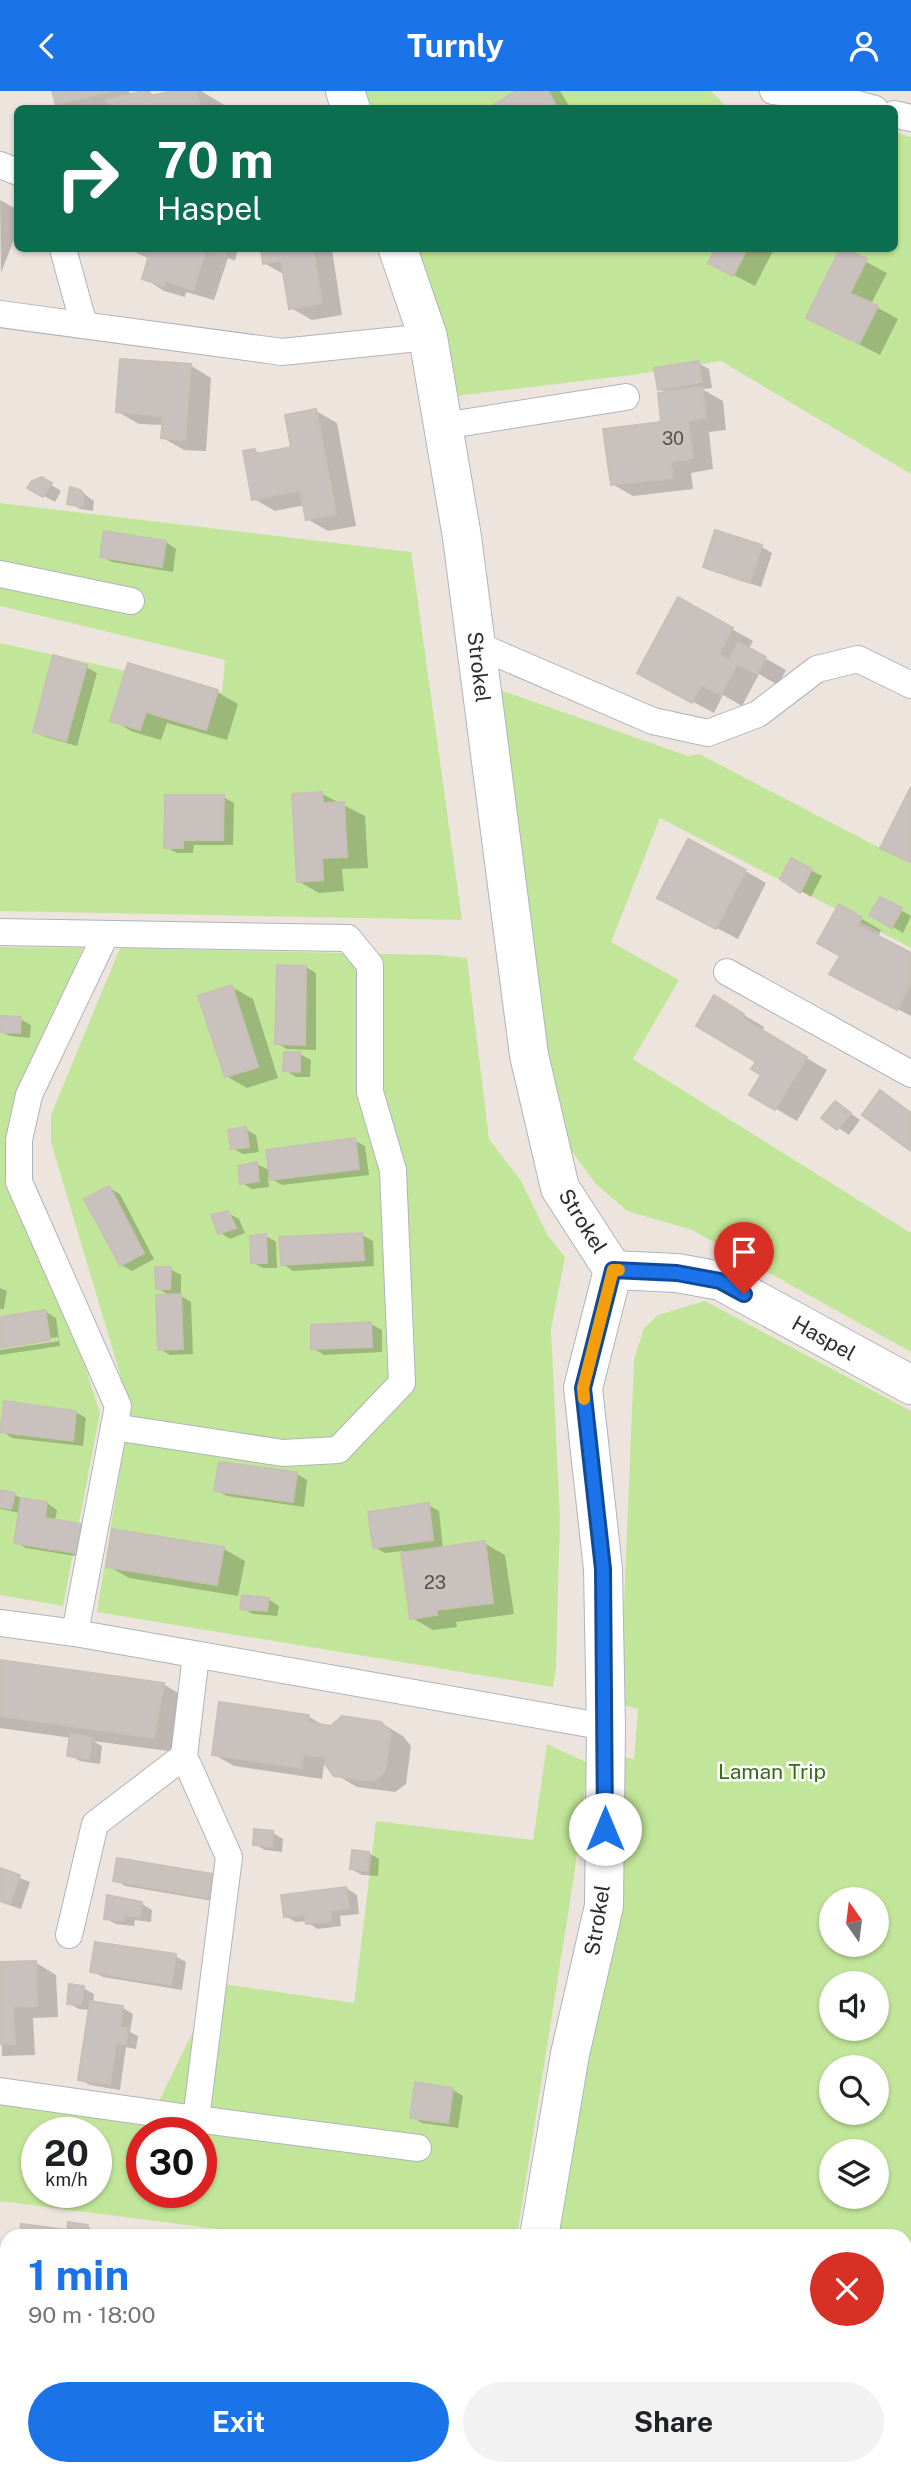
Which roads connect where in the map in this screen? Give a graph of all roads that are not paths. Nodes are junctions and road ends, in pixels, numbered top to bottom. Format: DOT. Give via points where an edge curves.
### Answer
graph roads {
  1 [pos="773,91"];
  2 [pos="860,105"];
  3 [pos="64,252"];
  4 [pos="399,252"];
  5 [pos="0,314"];
  6 [pos="83,325"];
  7 [pos="428,337"];
  8 [pos="625,397"];
  9 [pos="443,426"];
  10 [pos="0,574"];
  11 [pos="131,601"];
  12 [pos="477,645"];
  13 [pos="911,685"];
  14 [pos="0,932"];
  15 [pos="106,934"];
  16 [pos="727,972"];
  17 [pos="911,1074"];
  18 [pos="613,1270"];
  19 [pos="911,1385"];
  20 [pos="114,1427"];
  21 [pos="0,1623"];
  22 [pos="75,1633"];
  23 [pos="197,1655"];
  24 [pos="606,1727"];
  25 [pos="184,1756"];
  26 [pos="68,1935"];
  27 [pos="0,2091"];
  28 [pos="182,2117"];
  29 [pos="196,2117"];
  30 [pos="217,2122"];
  31 [pos="418,2148"];
  32 [pos="540,2229"];
  1 -- 2 [label="lane"];
  3 -- 6 [label="lane"];
  4 -- 7 [label="street, Strokel"];
  5 -- 6 [label="lane"];
  6 -- 7 [label="lane" via="282,352"];
  7 -- 9 [label="street, Strokel"];
  8 -- 9 [label="lane"];
  9 -- 12 [label="street, Strokel"];
  10 -- 11 [label="lane"];
  12 -- 13 [label="lane" via="653,721 708,733 758,714 817,669 848,661 858,659"];
  12 -- 18 [label="street, Strokel" via="529,1055 560,1188"];
  14 -- 15 [label="lane"];
  15 -- 20 [label="lane" via="29,1095 19,1140 19,1182 118,1406"];
  15 -- 20 [label="lane" via="348,938 370,965 370,1092 393,1170 402,1383 338,1450 283,1453"];
  16 -- 17 [label="lane"];
  18 -- 19 [label="street, Haspel" via="677,1273 720,1281"];
  18 -- 24 [label="street, Strokel" via="583,1388 603,1569"];
  20 -- 22 [label="lane"];
  21 -- 22 [label="lane"];
  22 -- 23 [label="lane"];
  23 -- 24 [label="lane"];
  23 -- 25 [label="lane"];
  24 -- 32 [label="street, Strokel" via="604,1906 570,2054"];
  25 -- 26 [label="lane" via="95,1824"];
  25 -- 29 [label="lane" via="229,1857"];
  27 -- 28 [label="lane"];
  30 -- 31 [label="lane"];
}
